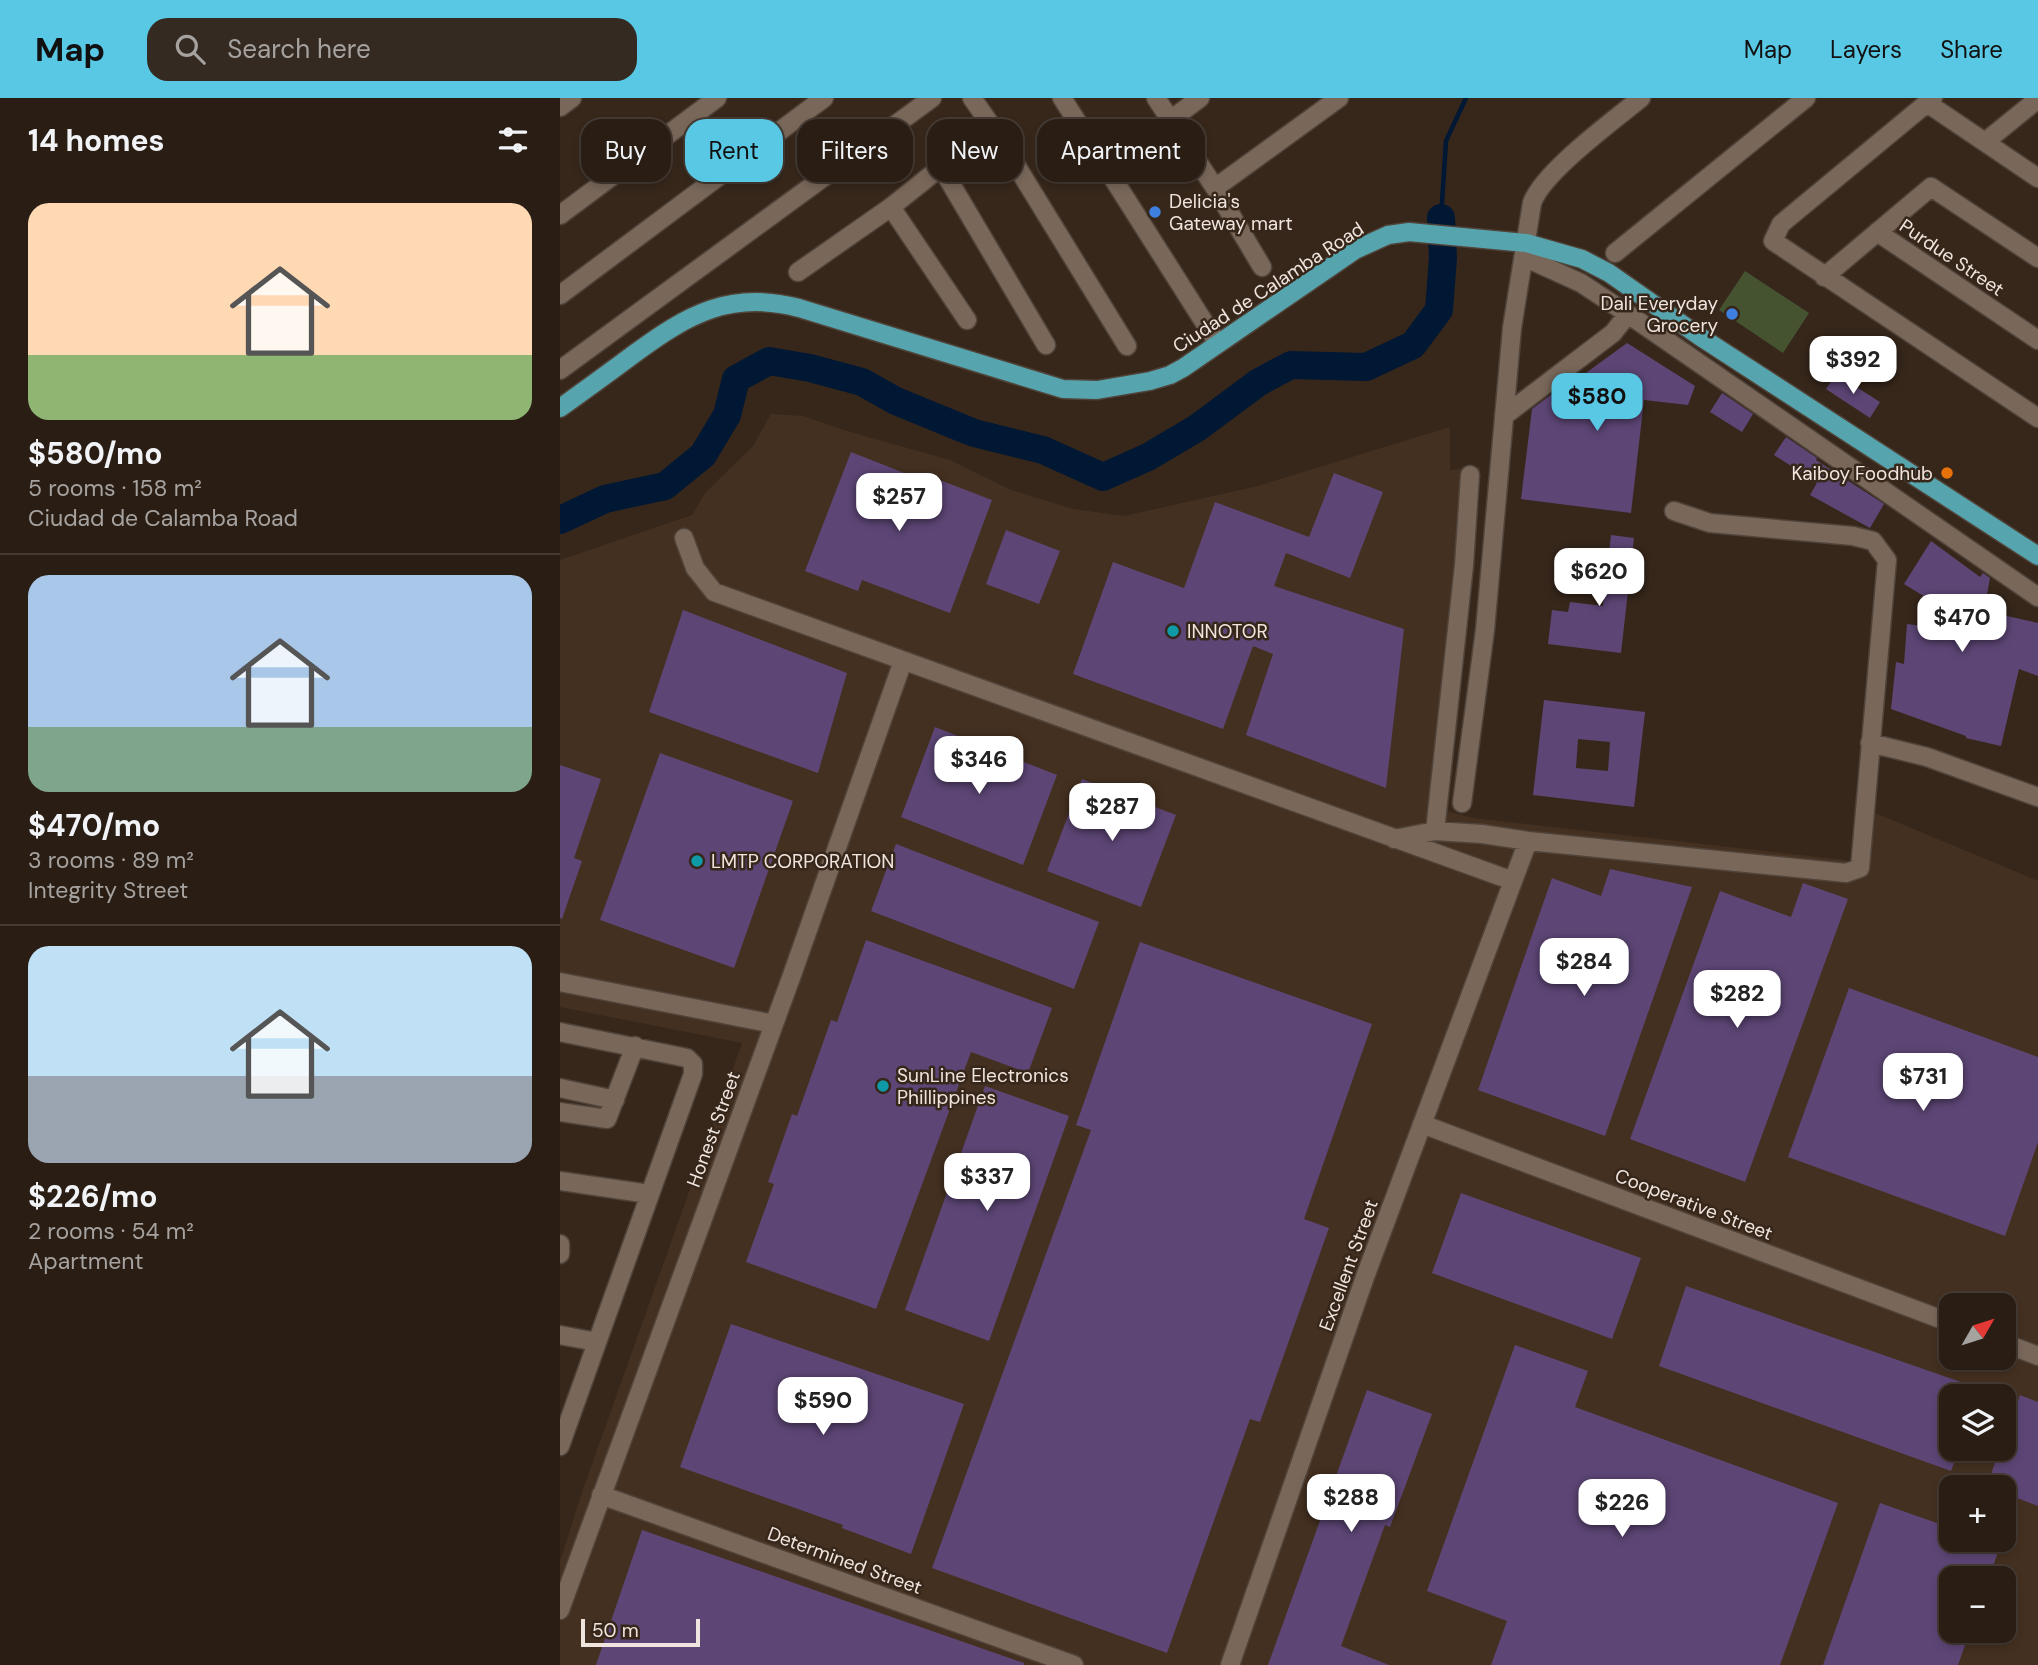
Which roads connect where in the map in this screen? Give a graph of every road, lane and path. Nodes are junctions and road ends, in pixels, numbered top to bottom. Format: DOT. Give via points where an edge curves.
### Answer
graph roads {
  1 [pos="572,98"];
  2 [pos="717,98"];
  3 [pos="824,98"];
  4 [pos="932,98"];
  5 [pos="972,98"];
  6 [pos="1062,98"];
  7 [pos="1156,98"];
  8 [pos="1200,98"];
  9 [pos="1339,98"];
  10 [pos="1641,98"];
  11 [pos="1806,98"];
  12 [pos="2038,99"];
  13 [pos="1930,100"];
  14 [pos="560,107"];
  15 [pos="987,119"];
  16 [pos="1168,119"];
  17 [pos="1172,119"];
  18 [pos="1985,142"];
  19 [pos="1205,173"];
  20 [pos="1023,177"];
  21 [pos="927,178"];
  22 [pos="2038,178"];
  23 [pos="950,182"];
  24 [pos="1215,188"];
  25 [pos="891,207"];
  26 [pos="560,215"];
  27 [pos="1877,232"];
  28 [pos="1525,250"];
  29 [pos="1615,253"];
  30 [pos="2038,258"];
  31 [pos="1262,267"];
  32 [pos="798,272"];
  33 [pos="1824,277"];
  34 [pos="560,295"];
  35 [pos="1628,314"];
  36 [pos="967,320"];
  37 [pos="2038,340"];
  38 [pos="1218,344"];
  39 [pos="1046,345"];
  40 [pos="1127,346"];
  41 [pos="560,370"];
  42 [pos="560,408"];
  43 [pos="1504,416"];
  44 [pos="2038,418"];
  45 [pos="1470,475"];
  46 [pos="1674,511"];
  47 [pos="684,538"];
  48 [pos="2038,556"];
  49 [pos="2038,597"];
  50 [pos="903,660"];
  51 [pos="1870,743"];
  52 [pos="2038,797"];
  53 [pos="1462,803"];
  54 [pos="1435,831"];
  55 [pos="1394,839"];
  56 [pos="1528,841"];
  57 [pos="1513,881"];
  58 [pos="560,982"];
  59 [pos="774,1024"];
  60 [pos="560,1032"];
  61 [pos="635,1046"];
  62 [pos="560,1088"];
  63 [pos="615,1100"];
  64 [pos="560,1112"];
  65 [pos="1422,1124"];
  66 [pos="560,1181"];
  67 [pos="649,1194"];
  68 [pos="560,1244"];
  69 [pos="560,1254"];
  70 [pos="1939,1318"];
  71 [pos="560,1335"];
  72 [pos="597,1342"];
  73 [pos="2016,1348"];
  74 [pos="2038,1356"];
  75 [pos="560,1447"];
  76 [pos="601,1495"];
  77 [pos="560,1610"];
  78 [pos="1074,1665"];
  79 [pos="1230,1665"];
  1 -- 14 [label="street"];
  2 -- 26 [label="street"];
  3 -- 34 [label="street"];
  4 -- 41 [label="street"];
  5 -- 15 [label="street"];
  6 -- 38 [label="street"];
  7 -- 16 [label="street"];
  8 -- 17 [label="street"];
  9 -- 24 [label="street"];
  10 -- 28 [label="street" via="1543,182 1532,203"];
  11 -- 29 [label="street"];
  12 -- 18 [label="street"];
  13 -- 18 [label="street"];
  13 -- 33 [label="street" via="1781,224 1773,241"];
  18 -- 22 [label="street"];
  19 -- 24 [label="street"];
  20 -- 40 [label="street"];
  21 -- 25 [label="street"];
  23 -- 39 [label="street"];
  24 -- 31 [label="street"];
  25 -- 32 [label="street"];
  25 -- 36 [label="street"];
  27 -- 30 [label="street" via="1931,187"];
  27 -- 33 [label="street"];
  27 -- 37 [label="street, Purdue Street"];
  28 -- 35 [label="street"];
  28 -- 38 [label="main road, Ciudad de Calamba Road" via="1492,239 1409,232 1388,235 1355,250"];
  28 -- 43 [label="street"];
  28 -- 48 [label="main road, Ciudad de Calamba Road" via="1582,259 1609,272 1699,336"];
  33 -- 44 [label="street"];
  35 -- 43 [label="street" via="1614,333"];
  35 -- 49 [label="street"];
  38 -- 42 [label="main road, Ciudad de Calamba Road" via="1183,368 1150,381 1097,390 1063,389 792,306 744,302 709,309 667,330"];
  43 -- 53 [label="street" via="1481,663"];
  45 -- 54 [label="street"];
  46 -- 51 [label="street" via="1710,523 1873,541 1887,560"];
  47 -- 50 [label="street" via="695,568 715,592"];
  50 -- 55 [label="street"];
  50 -- 59 [label="street, Honest Street"];
  51 -- 52 [label="street" via="1927,757"];
  51 -- 56 [label="street" via="1860,868 1846,873"];
  54 -- 55 [label="street"];
  54 -- 56 [label="street"];
  55 -- 57 [label="street"];
  56 -- 57 [label="street, Excellent Street"];
  57 -- 65 [label="street, Excellent Street"];
  58 -- 59 [label="street"];
  59 -- 76 [label="street, Honest Street"];
  60 -- 61 [label="street"];
  61 -- 63 [label="street"];
  61 -- 67 [label="street" via="687,1058 694,1074"];
  62 -- 63 [label="street"];
  63 -- 64 [label="street" via="607,1119"];
  65 -- 70 [label="street, Cooperative Street"];
  65 -- 79 [label="street, Excellent Street"];
  66 -- 67 [label="street"];
  67 -- 72 [label="street"];
  68 -- 69 [label="street"];
  71 -- 72 [label="street"];
  72 -- 75 [label="street"];
  73 -- 74 [label="street"];
  76 -- 77 [label="street, Honest Street"];
  76 -- 78 [label="street, Determined Street"];
}
